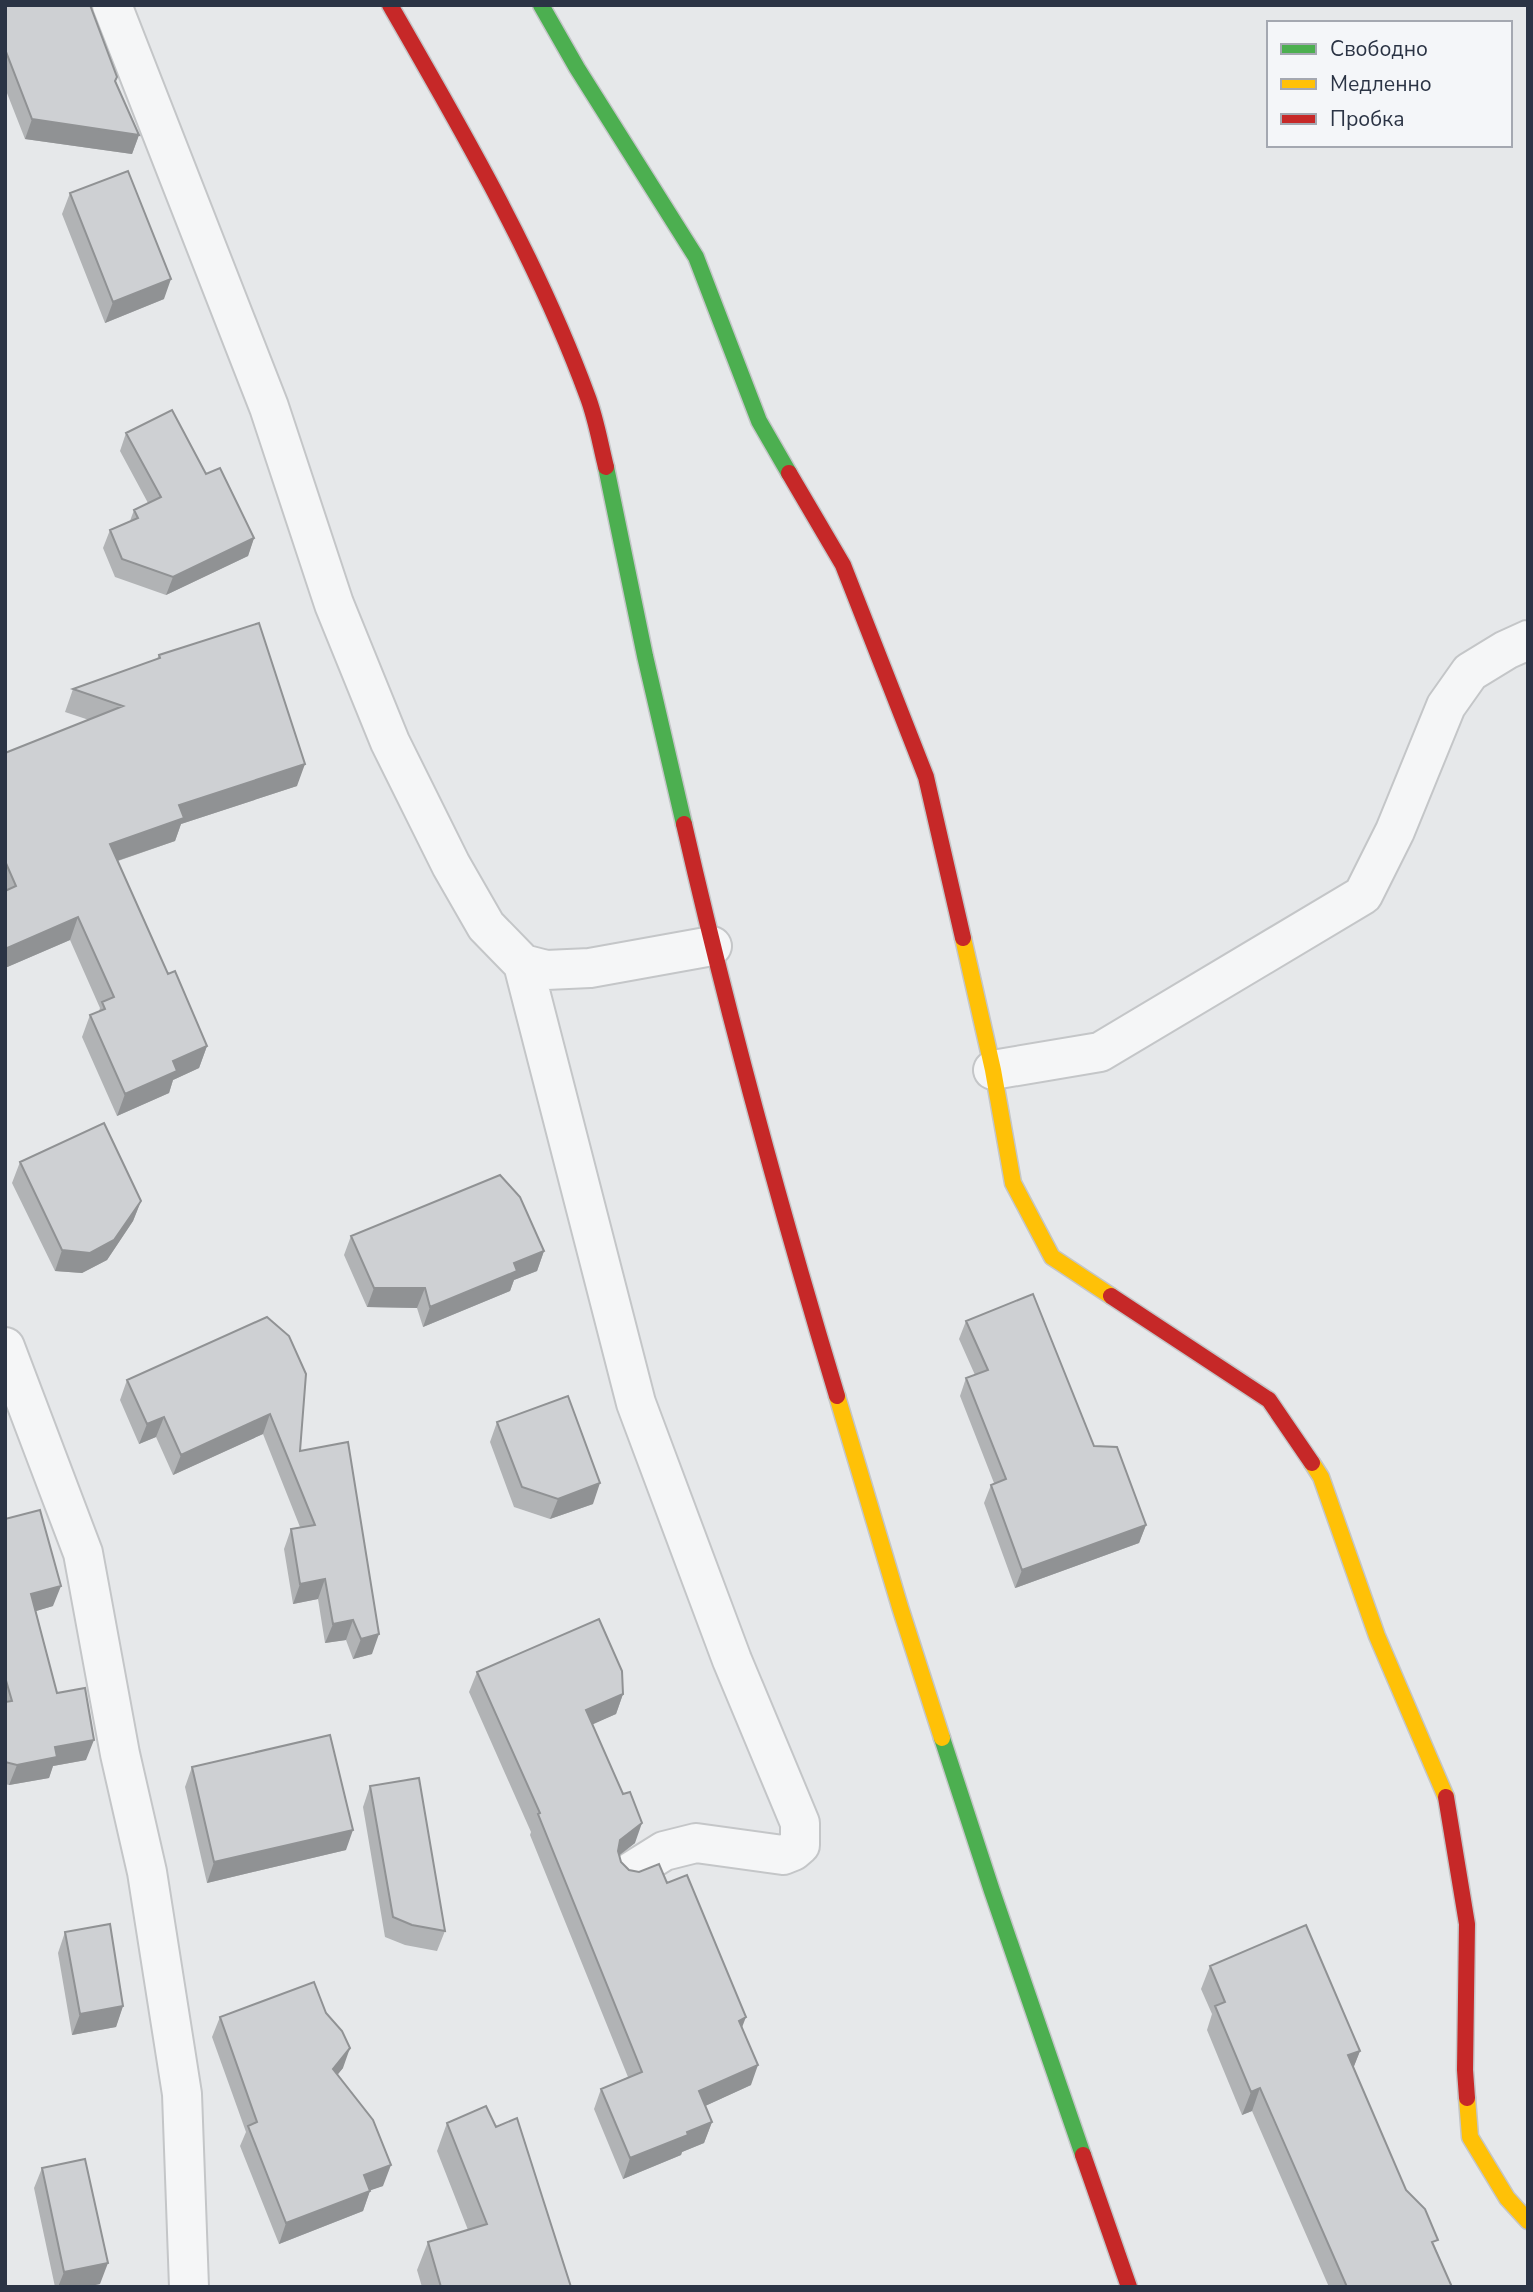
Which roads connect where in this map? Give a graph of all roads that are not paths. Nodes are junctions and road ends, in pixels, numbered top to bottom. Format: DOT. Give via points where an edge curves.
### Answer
graph roads {
  1 [pos="112,5"];
  2 [pos="390,5"];
  3 [pos="541,5"];
  4 [pos="1528,640"];
  5 [pos="712,946"];
  6 [pos="523,964"];
  7 [pos="993,1070"];
  8 [pos="5,1347"];
  9 [pos="632,1871"];
  10 [pos="1528,2221"];
  11 [pos="189,2287"];
  12 [pos="1129,2287"];
  1 -- 6 [label="street" via="269,407 334,604 390,742 486,926"];
  2 -- 5 [label="street" via="450,109 548,299 588,397"];
  3 -- 7 [label="street" via="696,257 759,421 843,565 926,777"];
  4 -- 7 [label="street" via="1470,672 1446,706 1395,831 1363,895 1100,1052"];
  5 -- 6 [label="street" via="590,968 546,970"];
  5 -- 12 [label="street" via="768,1161 900,1607"];
  6 -- 9 [label="street" via="636,1403 732,1660 800,1823 800,1845 783,1855 696,1843 664,1852"];
  7 -- 10 [label="street" via="1013,1183 1052,1257 1269,1400 1321,1477 1377,1636 1446,1797 1467,1924 1465,2070 1471,2137 1507,2198"];
  8 -- 11 [label="street" via="83,1553 120,1754 148,1872 182,2094"];
}
